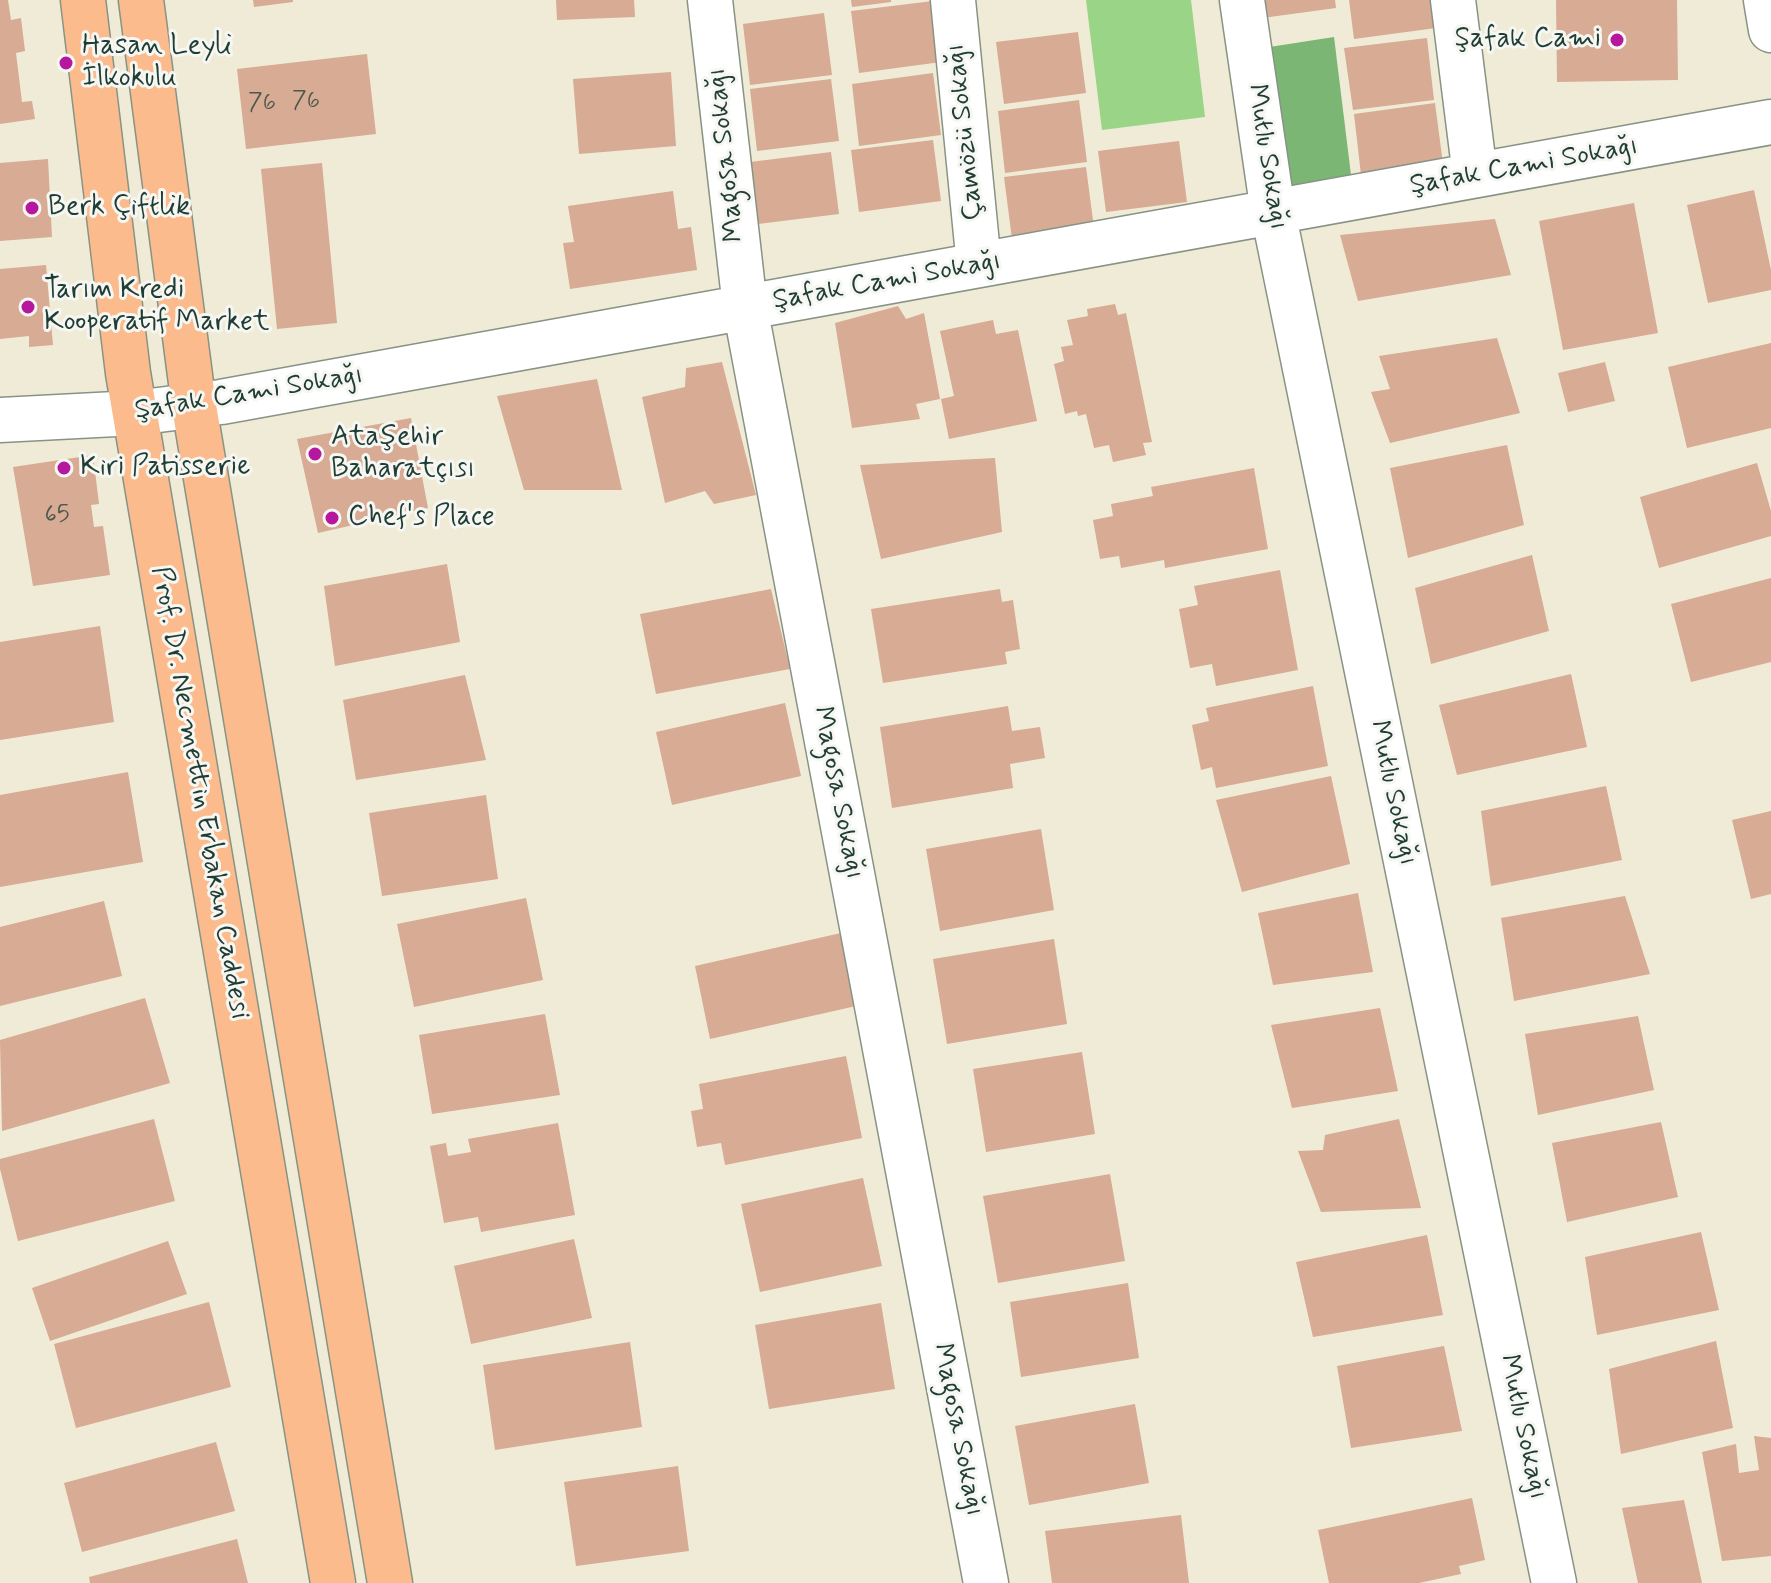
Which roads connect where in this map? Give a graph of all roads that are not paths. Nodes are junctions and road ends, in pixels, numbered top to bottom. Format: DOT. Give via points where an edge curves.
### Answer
graph roads {
  1 [pos="83,0"];
  2 [pos="141,0"];
  3 [pos="710,0"];
  4 [pos="953,0"];
  5 [pos="1242,0"];
  6 [pos="1453,0"];
  7 [pos="1766,0"];
  8 [pos="1771,30"];
  9 [pos="1771,122"];
  10 [pos="1475,175"];
  11 [pos="1273,212"];
  12 [pos="979,265"];
  13 [pos="745,307"];
  14 [pos="194,406"];
  15 [pos="135,413"];
  16 [pos="0,420"];
  17 [pos="333,1583"];
  18 [pos="390,1583"];
  19 [pos="986,1583"];
  20 [pos="1554,1583"];
  1 -- 15 [label="main road, Prof. Dr. Necmettin Erbakan Caddesi"];
  2 -- 14 [label="main road, Prof. Dr. Necmettin Erbakan Caddesi"];
  3 -- 13 [label="street, Magosa Sokağı"];
  4 -- 12 [label="street, Çamözü Sokağı"];
  5 -- 11 [label="street, Mutlu Sokağı"];
  6 -- 10 [label="street"];
  7 -- 8 [label="street"];
  9 -- 10 [label="street, Şafak Cami Sokağı"];
  10 -- 11 [label="street, Şafak Cami Sokağı"];
  11 -- 12 [label="street, Şafak Cami Sokağı"];
  11 -- 20 [label="street, Mutlu Sokağı"];
  12 -- 13 [label="street, Şafak Cami Sokağı"];
  13 -- 14 [label="street, Şafak Cami Sokağı"];
  13 -- 19 [label="street, Magosa Sokağı"];
  14 -- 15 [label="street, Şafak Cami Sokağı"];
  14 -- 18 [label="main road, Prof. Dr. Necmettin Erbakan Caddesi"];
  15 -- 16 [label="street, Şafak Cami Sokağı"];
  15 -- 17 [label="main road, Prof. Dr. Necmettin Erbakan Caddesi"];
}
